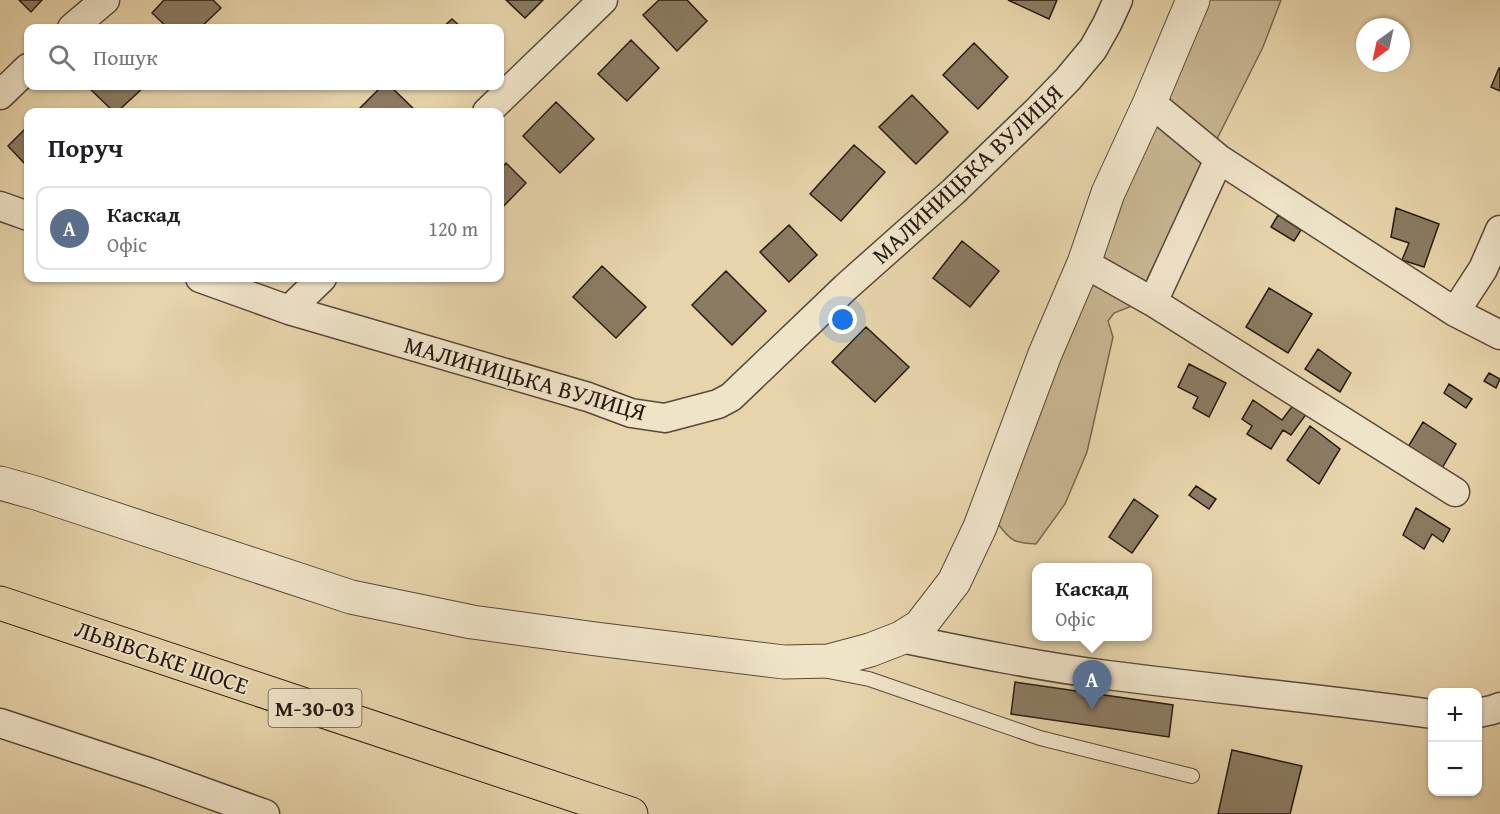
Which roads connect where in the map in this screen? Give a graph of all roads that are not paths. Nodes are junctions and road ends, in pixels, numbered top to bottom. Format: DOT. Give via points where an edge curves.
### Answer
graph roads {
  1 [pos="105,0"];
  2 [pos="603,0"];
  3 [pos="1118,0"];
  4 [pos="1193,0"];
  5 [pos="77,24"];
  6 [pos="24,72"];
  7 [pos="0,95"];
  8 [pos="1150,102"];
  9 [pos="491,108"];
  10 [pos="1219,159"];
  11 [pos="0,206"];
  12 [pos="24,215"];
  13 [pos="1500,230"];
  14 [pos="1084,263"];
  15 [pos="211,282"];
  16 [pos="318,282"];
  17 [pos="1153,302"];
  18 [pos="289,310"];
  19 [pos="1455,312"];
  20 [pos="1500,334"];
  21 [pos="0,483"];
  22 [pos="1455,492"];
  23 [pos="0,603"];
  24 [pos="901,639"];
  25 [pos="784,662"];
  26 [pos="1500,707"];
  27 [pos="1482,712"];
  28 [pos="1428,713"];
  29 [pos="0,723"];
  30 [pos="1192,776"];
  31 [pos="265,814"];
  32 [pos="631,814"];
  1 -- 5 [label="street"];
  2 -- 9 [label="street"];
  3 -- 18 [label="street, МАЛИНИЦЬКА ВУЛИЦЯ" via="1093,49 1044,104 731,397 718,404 665,418 631,413"];
  4 -- 8 [label="street"];
  6 -- 7 [label="street"];
  8 -- 10 [label="street"];
  8 -- 14 [label="street" via="1108,193"];
  10 -- 17 [label="street"];
  10 -- 19 [label="street"];
  11 -- 12 [label="street"];
  13 -- 19 [label="street" via="1483,269"];
  14 -- 17 [label="street"];
  14 -- 24 [label="street" via="1044,354 980,527 954,582 920,626"];
  15 -- 18 [label="street, МАЛИНИЦЬКА ВУЛИЦЯ"];
  16 -- 18 [label="street"];
  17 -- 22 [label="street"];
  19 -- 20 [label="street"];
  21 -- 25 [label="street" via="351,597 472,622"];
  23 -- 32 [label="main road, ЛЬВІВСЬКЕ ШОСЕ / М-30-03"];
  24 -- 25 [label="street" via="829,661"];
  24 -- 28 [label="street" via="1106,675"];
  25 -- 30 [label="lane" via="869,679 1040,738"];
  26 -- 27 [label="street"];
  29 -- 31 [label="street"];
}
